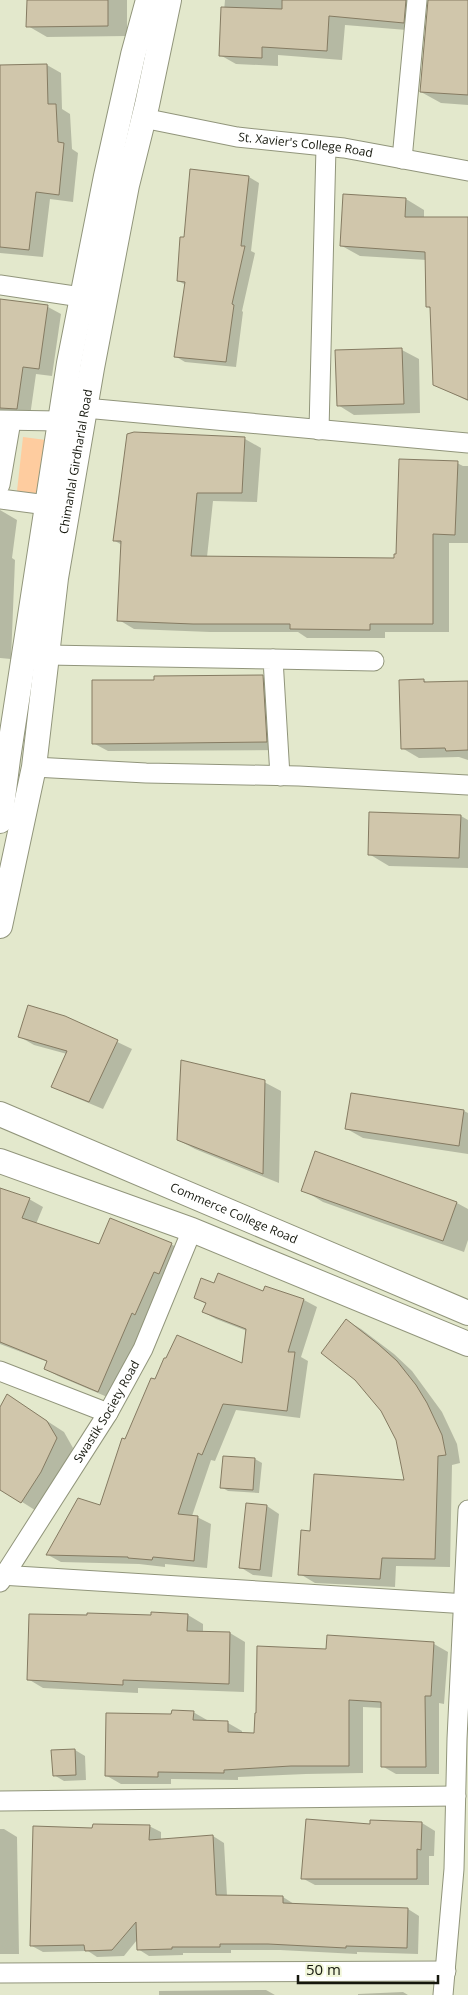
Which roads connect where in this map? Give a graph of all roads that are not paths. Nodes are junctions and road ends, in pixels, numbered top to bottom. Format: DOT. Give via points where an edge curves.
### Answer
graph roads {
  1 [pos="148,0"];
  2 [pos="169,0"];
  3 [pos="417,0"];
  4 [pos="143,118"];
  5 [pos="326,147"];
  6 [pos="402,159"];
  7 [pos="468,171"];
  8 [pos="0,285"];
  9 [pos="81,297"];
  10 [pos="85,408"];
  11 [pos="5,421"];
  12 [pos="58,422"];
  13 [pos="319,430"];
  14 [pos="468,443"];
  15 [pos="0,485"];
  16 [pos="0,499"];
  17 [pos="47,506"];
  18 [pos="47,655"];
  19 [pos="274,660"];
  20 [pos="374,661"];
  21 [pos="4,759"];
  22 [pos="34,767"];
  23 [pos="280,776"];
  24 [pos="468,785"];
  25 [pos="0,821"];
  26 [pos="0,926"];
  27 [pos="0,1114"];
  28 [pos="0,1161"];
  29 [pos="192,1230"];
  30 [pos="468,1313"];
  31 [pos="468,1344"];
  32 [pos="0,1371"];
  33 [pos="108,1413"];
  34 [pos="468,1510"];
  35 [pos="1,1577"];
  36 [pos="466,1604"];
  37 [pos="456,1796"];
  38 [pos="0,1801"];
  39 [pos="446,1971"];
  40 [pos="0,1972"];
  41 [pos="443,1995"];
  1 -- 9 [label="main road, Chimanlal Girdharlal Road" via="133,55"];
  2 -- 4 [label="main road, Chimanlal Girdharlal Road"];
  3 -- 6 [label="street"];
  4 -- 5 [label="street, St. Xavier's College Road" via="237,138"];
  4 -- 10 [label="main road, Chimanlal Girdharlal Road" via="127,185"];
  5 -- 6 [label="street, St. Xavier's College Road"];
  5 -- 13 [label="street"];
  6 -- 7 [label="street, St. Xavier's College Road"];
  8 -- 9 [label="street"];
  9 -- 12 [label="main road, Chimanlal Girdharlal Road"];
  10 -- 13 [label="street"];
  10 -- 18 [label="main road, Chimanlal Girdharlal Road" via="56,578"];
  11 -- 12 [label="street"];
  11 -- 15 [label="street"];
  12 -- 17 [label="main road, Chimanlal Girdharlal Road"];
  13 -- 14 [label="street"];
  16 -- 17 [label="street"];
  17 -- 21 [label="main road, Chimanlal Girdharlal Road"];
  18 -- 19 [label="street"];
  18 -- 22 [label="main road, Chimanlal Girdharlal Road"];
  19 -- 20 [label="street"];
  19 -- 23 [label="street"];
  21 -- 25 [label="main road, Chimanlal Girdharlal Road"];
  22 -- 23 [label="street"];
  22 -- 26 [label="main road, Chimanlal Girdharlal Road"];
  23 -- 24 [label="street"];
  27 -- 30 [label="main road, Commerce College Road"];
  28 -- 29 [label="main road"];
  29 -- 31 [label="main road"];
  29 -- 33 [label="street, Swastik Society Road" via="143,1349"];
  32 -- 33 [label="street"];
  33 -- 35 [label="street, Swastik Society Road"];
  34 -- 36 [label="street"];
  35 -- 36 [label="street"];
  36 -- 37 [label="street"];
  37 -- 38 [label="street"];
  37 -- 39 [label="street"];
  39 -- 40 [label="street"];
  39 -- 41 [label="street"];
}
